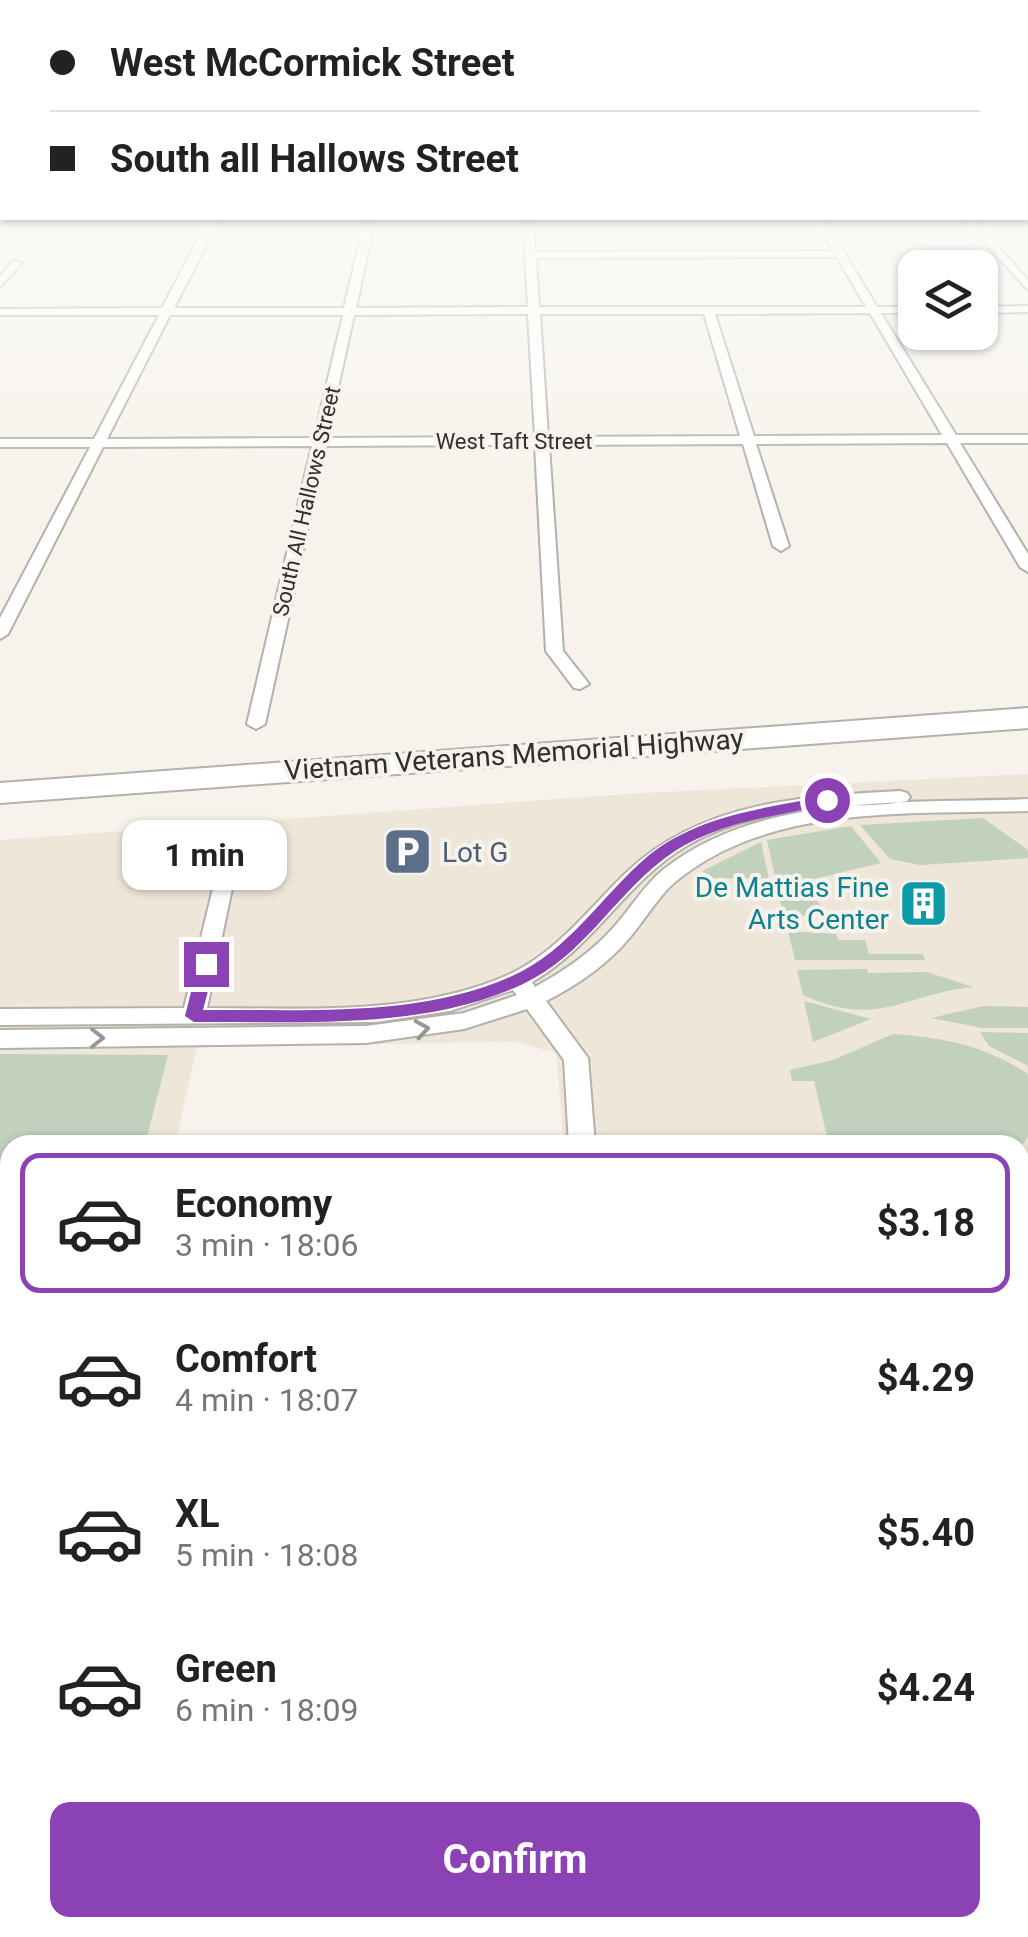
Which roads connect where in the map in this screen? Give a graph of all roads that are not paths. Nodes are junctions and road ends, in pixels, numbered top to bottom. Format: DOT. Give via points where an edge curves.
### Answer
graph roads {
  1 [pos="708,310"];
  2 [pos="874,310"];
  3 [pos="898,310"];
  4 [pos="349,311"];
  5 [pos="534,311"];
  6 [pos="0,312"];
  7 [pos="164,312"];
  8 [pos="952,439"];
  9 [pos="1028,439"];
  10 [pos="544,440"];
  11 [pos="748,440"];
  12 [pos="320,442"];
  13 [pos="0,443"];
  14 [pos="96,443"];
  15 [pos="780,546"];
  16 [pos="1028,566"];
  17 [pos="0,634"];
  18 [pos="580,684"];
  19 [pos="1028,718"];
  20 [pos="256,724"];
  21 [pos="1028,741"];
  22 [pos="232,773"];
  23 [pos="0,782"];
  24 [pos="1028,790"];
  25 [pos="0,793"];
  26 [pos="1028,805"];
  27 [pos="0,818"];
  28 [pos="228,860"];
  29 [pos="525,989"];
  30 [pos="0,1016"];
  31 [pos="194,1016"];
  32 [pos="0,1039"];
  33 [pos="581,1135"];
  1 -- 2 [label="street"];
  1 -- 5 [label="street"];
  1 -- 11 [label="street"];
  2 -- 3 [label="street"];
  2 -- 8 [label="street"];
  4 -- 5 [label="street"];
  4 -- 7 [label="street"];
  4 -- 12 [label="street, South All Hallows Street"];
  5 -- 10 [label="street"];
  6 -- 7 [label="street"];
  7 -- 14 [label="street"];
  8 -- 9 [label="street, West Taft Street"];
  8 -- 11 [label="street, West Taft Street"];
  8 -- 16 [label="street"];
  10 -- 11 [label="street, West Taft Street"];
  10 -- 12 [label="street, West Taft Street"];
  10 -- 18 [label="street" via="555,650"];
  11 -- 15 [label="street"];
  12 -- 14 [label="street, West Taft Street"];
  12 -- 20 [label="street, South All Hallows Street"];
  13 -- 14 [label="street, West Taft Street"];
  14 -- 17 [label="street"];
  19 -- 22 [label="highway, Vietnam Veterans Memorial Highway"];
  21 -- 27 [label="highway, Vietnam Veterans Memorial Highway"];
  22 -- 23 [label="highway"];
  22 -- 25 [label="highway, Vietnam Veterans Memorial Highway"];
  24 -- 29 [label="street" via="827,800 726,820 654,859"];
  26 -- 29 [label="street" via="839,816 727,840 670,875 599,954"];
  28 -- 31 [label="street"];
  29 -- 31 [label="street" via="398,1011"];
  32 -- 29 [label="street, one-way" via="400,1033 450,1025"];
  29 -- 33 [label="street" via="576,1058"];
  30 -- 31 [label="street"];
}
